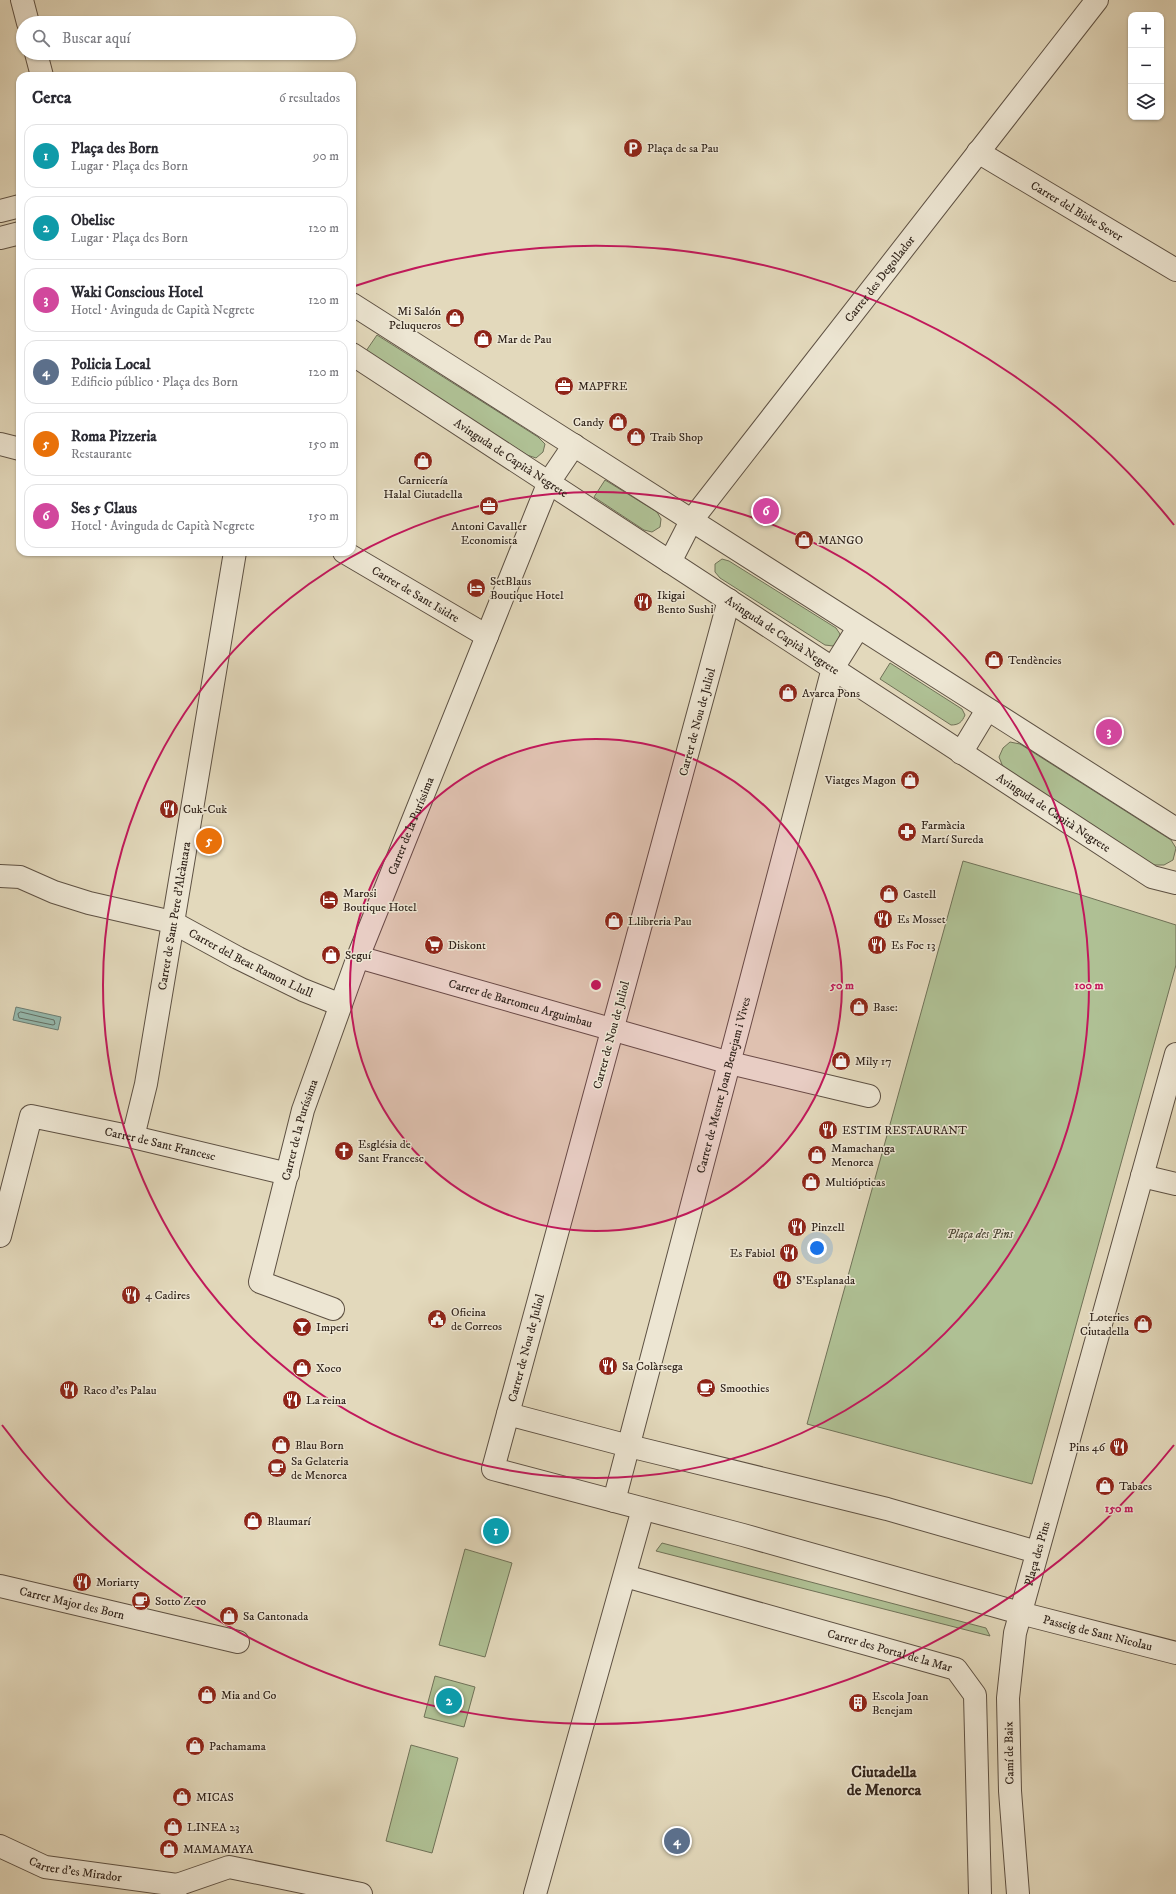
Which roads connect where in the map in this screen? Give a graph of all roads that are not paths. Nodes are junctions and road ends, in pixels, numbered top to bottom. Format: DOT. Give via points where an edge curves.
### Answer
graph roads {
  1 [pos="22,0"];
  2 [pos="1097,0"];
  3 [pos="26,16"];
  4 [pos="38,60"];
  5 [pos="41,72"];
  6 [pos="978,152"];
  7 [pos="16,207"];
  8 [pos="0,210"];
  9 [pos="16,234"];
  10 [pos="0,238"];
  11 [pos="1176,270"];
  12 [pos="356,309"];
  13 [pos="356,357"];
  14 [pos="0,444"];
  15 [pos="574,445"];
  16 [pos="16,448"];
  17 [pos="549,482"];
  18 [pos="691,521"];
  19 [pos="234,556"];
  20 [pos="351,556"];
  21 [pos="670,562"];
  22 [pos="729,600"];
  23 [pos="858,628"];
  24 [pos="486,636"];
  25 [pos="832,668"];
  26 [pos="987,710"];
  27 [pos="961,753"];
  28 [pos="1176,829"];
  29 [pos="0,876"];
  30 [pos="1176,883"];
  31 [pos="172,922"];
  32 [pos="358,957"];
  33 [pos="341,1005"];
  34 [pos="613,1030"];
  35 [pos="1176,1054"];
  36 [pos="730,1063"];
  37 [pos="869,1096"];
  38 [pos="132,1137"];
  39 [pos="288,1174"];
  40 [pos="1142,1176"];
  41 [pos="1176,1184"];
  42 [pos="0,1236"];
  43 [pos="333,1309"];
  44 [pos="508,1414"];
  45 [pos="629,1446"];
  46 [pos="614,1501"];
  47 [pos="643,1509"];
  48 [pos="1037,1552"];
  49 [pos="625,1576"];
  50 [pos="0,1586"];
  51 [pos="1020,1613"];
  52 [pos="238,1642"];
  53 [pos="1176,1653"];
  54 [pos="0,1846"];
  55 [pos="176,1890"];
  56 [pos="361,1894"];
  57 [pos="536,1894"];
  58 [pos="980,1894"];
  59 [pos="1018,1894"];
  1 -- 3 [label="street"];
  2 -- 6 [label="street, Carrer des Degollador"];
  4 -- 5 [label="street"];
  6 -- 11 [label="street, Carrer del Bisbe Sever"];
  6 -- 18 [label="street, Carrer des Degollador"];
  7 -- 8 [label="street"];
  9 -- 10 [label="street"];
  12 -- 15 [label="street"];
  13 -- 17 [label="street, Avinguda de Capità Negrete"];
  14 -- 16 [label="street"];
  15 -- 17 [label="street, Carrer de la Puríssima"];
  15 -- 18 [label="street"];
  17 -- 21 [label="street, Avinguda de Capità Negrete"];
  17 -- 24 [label="street, Carrer de la Puríssima"];
  18 -- 21 [label="street, Carrer des Degollador"];
  18 -- 23 [label="street"];
  19 -- 31 [label="street, Carrer de Sant Pere d'Alcàntara"];
  20 -- 24 [label="street, Carrer de Sant Isidre"];
  21 -- 22 [label="street, Avinguda de Capità Negrete"];
  22 -- 25 [label="street, Avinguda de Capità Negrete"];
  22 -- 34 [label="street, Carrer de Nou de Juliol"];
  23 -- 25 [label="street, Carrer de Mestre Joan Benejam i Vives"];
  23 -- 26 [label="street"];
  24 -- 32 [label="street, Carrer de la Puríssima"];
  25 -- 27 [label="street, Avinguda de Capità Negrete"];
  25 -- 36 [label="street, Carrer de Mestre Joan Benejam i Vives"];
  26 -- 27 [label="street"];
  26 -- 28 [label="street"];
  27 -- 30 [label="street, Avinguda de Capità Negrete" via="1152,877"];
  29 -- 31 [label="street, Carrer del Beat Ramon Llull" via="20,877 89,904"];
  31 -- 33 [label="street, Carrer del Beat Ramon Llull" via="303,990"];
  31 -- 38 [label="street, Carrer de Sant Pere d'Alcàntara" via="146,1084"];
  32 -- 33 [label="street, Carrer de la Puríssima"];
  32 -- 34 [label="street, Carrer de Bartomeu Arguimbau"];
  33 -- 39 [label="street, Carrer de la Puríssima" via="303,1110"];
  34 -- 36 [label="street, Carrer de Bartomeu Arguimbau"];
  34 -- 44 [label="street, Carrer de Nou de Juliol"];
  35 -- 40 [label="street, Plaça des Pins"];
  36 -- 37 [label="street, Carrer de Bartomeu Arguimbau"];
  36 -- 45 [label="street, Carrer de Mestre Joan Benejam i Vives"];
  38 -- 39 [label="street, Carrer de Sant Francesc"];
  38 -- 42 [label="street, Carrer de Sant Francesc" via="32,1116"];
  39 -- 43 [label="street, Carrer de la Puríssima" via="260,1282"];
  40 -- 41 [label="street"];
  40 -- 48 [label="street, Plaça des Pins"];
  44 -- 45 [label="street"];
  44 -- 46 [label="street, Carrer de Nou de Juliol" via="493,1469"];
  45 -- 46 [label="street, Carrer de Mestre Joan Benejam i Vives"];
  45 -- 48 [label="street" via="887,1509"];
  46 -- 47 [label="street"];
  47 -- 49 [label="street"];
  47 -- 51 [label="street"];
  48 -- 51 [label="street, Plaça des Pins"];
  49 -- 57 [label="street"];
  49 -- 58 [label="street, Carrer des Portal de la Mar" via="956,1669 975,1695"];
  50 -- 52 [label="street, Carrer Major des Born"];
  51 -- 53 [label="street, Passeig de Sant Nicolau"];
  51 -- 59 [label="street, Camí de Baix" via="1015,1632 1008,1698 1010,1792"];
  54 -- 55 [label="street, Carrer d'es Mirador" via="46,1867"];
  55 -- 56 [label="street" via="229,1867"];
}
